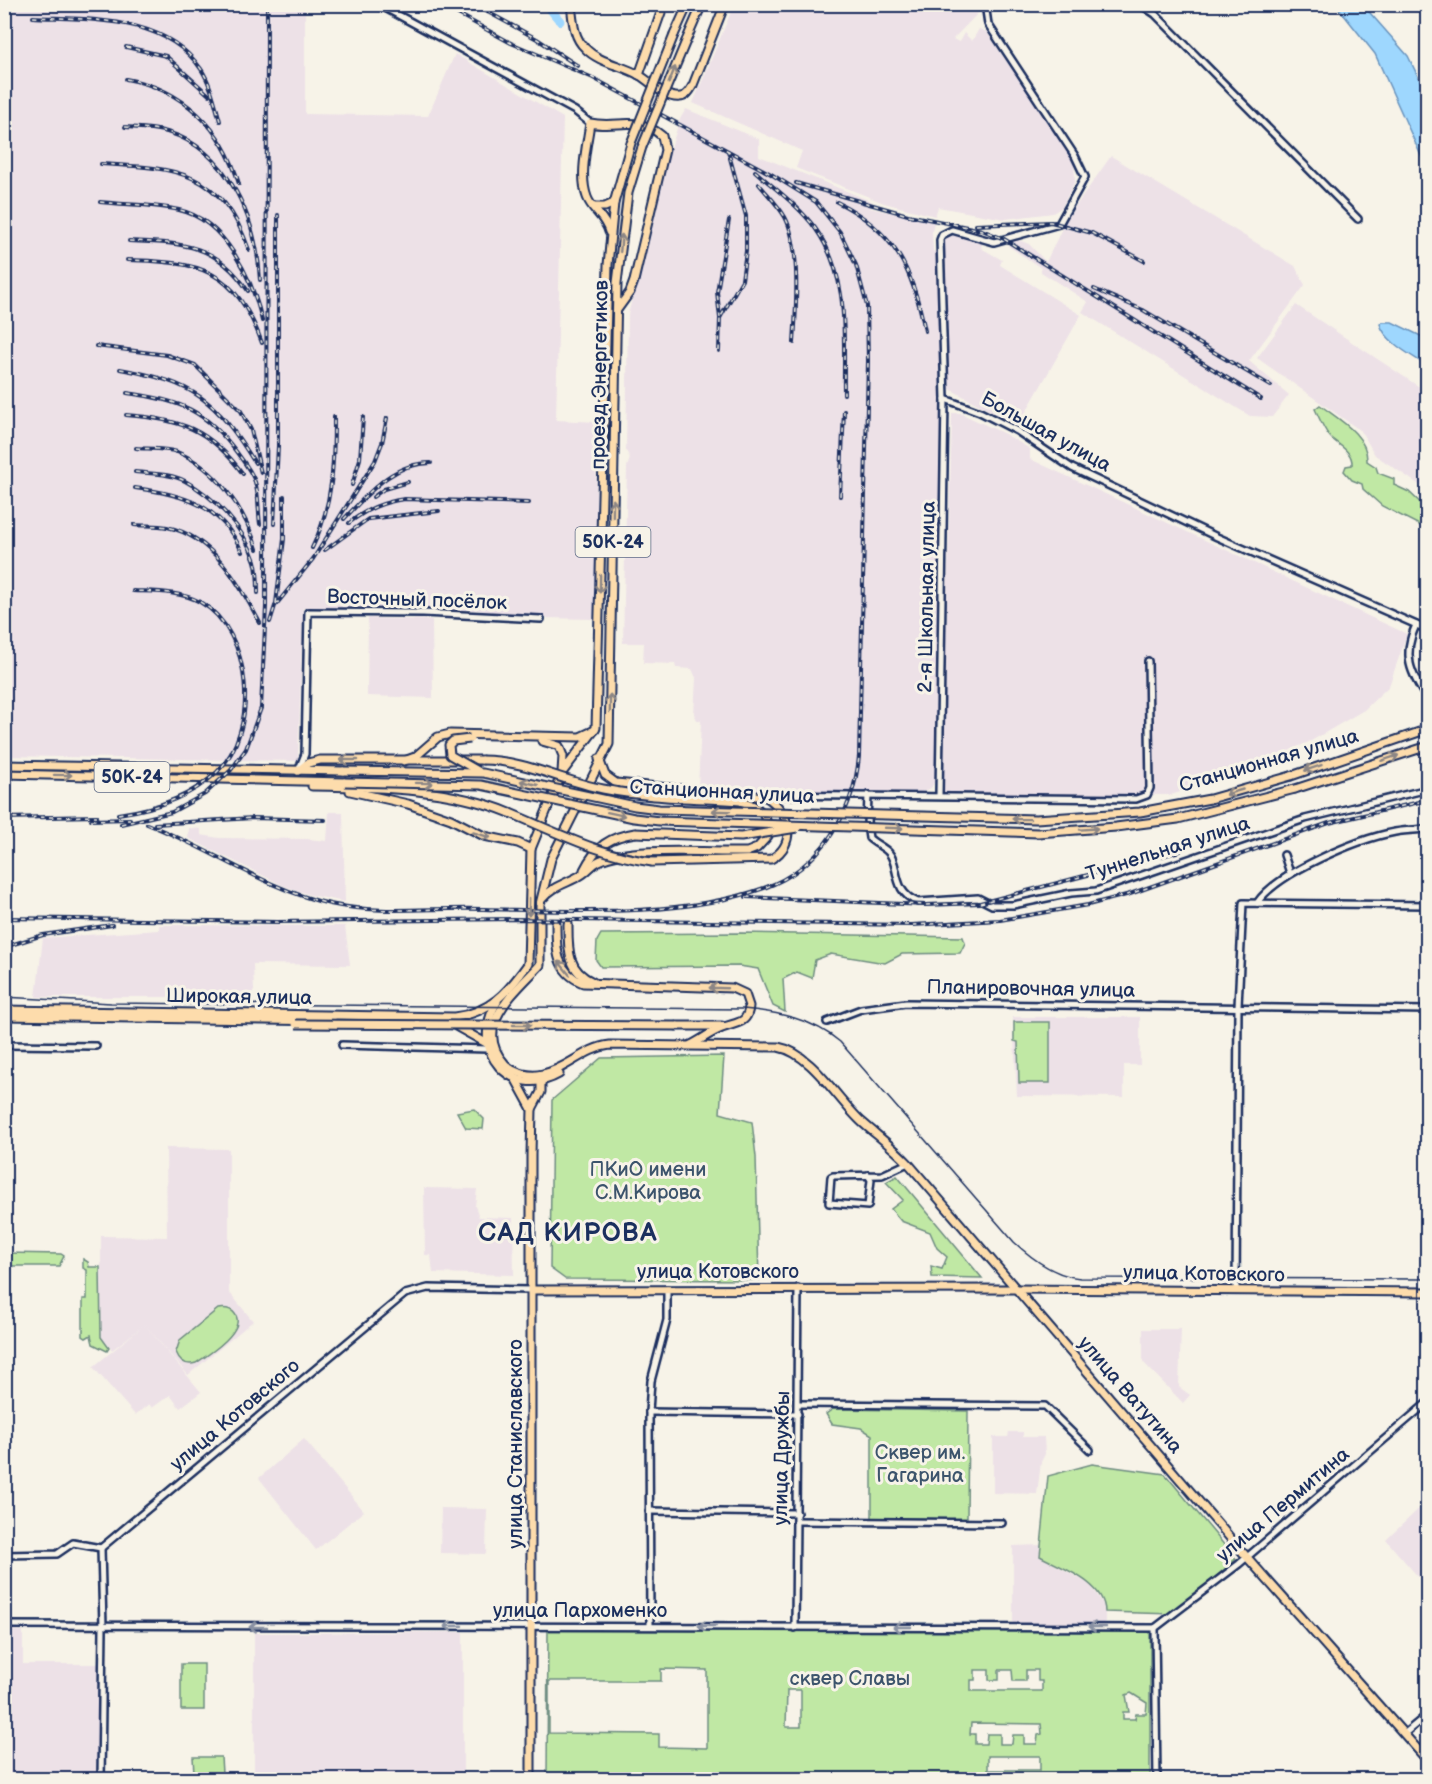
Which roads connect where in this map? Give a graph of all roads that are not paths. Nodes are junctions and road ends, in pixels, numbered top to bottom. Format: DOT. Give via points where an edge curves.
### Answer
graph roads {
  1 [pos="378,4"];
  2 [pos="572,4"];
  3 [pos="664,4"];
  4 [pos="688,4"];
  5 [pos="702,4"];
  6 [pos="725,4"];
  7 [pos="985,4"];
  8 [pos="1140,4"];
  9 [pos="639,75"];
  10 [pos="590,123"];
  11 [pos="614,202"];
  12 [pos="594,207"];
  13 [pos="1358,219"];
  14 [pos="610,238"];
  15 [pos="617,283"];
  16 [pos="630,292"];
  17 [pos="616,310"];
  18 [pos="945,399"];
  19 [pos="541,619"];
  20 [pos="1416,625"];
  21 [pos="1428,630"];
  22 [pos="1148,661"];
  23 [pos="1428,699"];
  24 [pos="596,729"];
  25 [pos="1428,729"];
  26 [pos="1428,746"];
  27 [pos="599,759"];
  28 [pos="404,760"];
  29 [pos="4,765"];
  30 [pos="259,771"];
  31 [pos="298,771"];
  32 [pos="483,773"];
  33 [pos="562,773"];
  34 [pos="4,774"];
  35 [pos="259,780"];
  36 [pos="327,786"];
  37 [pos="1428,789"];
  38 [pos="753,795"];
  39 [pos="868,795"];
  40 [pos="939,795"];
  41 [pos="813,826"];
  42 [pos="1428,829"];
  43 [pos="531,849"];
  44 [pos="1284,855"];
  45 [pos="1290,873"];
  46 [pos="582,875"];
  47 [pos="541,901"];
  48 [pos="1257,903"];
  49 [pos="1428,905"];
  50 [pos="555,924"];
  51 [pos="568,924"];
  52 [pos="604,986"];
  53 [pos="502,995"];
  54 [pos="1238,1006"];
  55 [pos="4,1010"];
  56 [pos="1428,1010"];
  57 [pos="4,1016"];
  58 [pos="272,1020"];
  59 [pos="827,1022"];
  60 [pos="725,1026"];
  61 [pos="342,1045"];
  62 [pos="4,1046"];
  63 [pos="96,1046"];
  64 [pos="487,1046"];
  65 [pos="686,1047"];
  66 [pos="514,1077"];
  67 [pos="541,1078"];
  68 [pos="532,1109"];
  69 [pos="908,1164"];
  70 [pos="868,1175"];
  71 [pos="798,1288"];
  72 [pos="667,1289"];
  73 [pos="1016,1289"];
  74 [pos="532,1290"];
  75 [pos="1236,1290"];
  76 [pos="1428,1292"];
  77 [pos="1428,1402"];
  78 [pos="798,1404"];
  79 [pos="649,1412"];
  80 [pos="798,1414"];
  81 [pos="1090,1450"];
  82 [pos="649,1512"];
  83 [pos="797,1513"];
  84 [pos="796,1521"];
  85 [pos="1002,1523"];
  86 [pos="101,1548"];
  87 [pos="4,1555"];
  88 [pos="1247,1556"];
  89 [pos="4,1625"];
  90 [pos="533,1625"];
  91 [pos="650,1625"];
  92 [pos="103,1627"];
  93 [pos="795,1628"];
  94 [pos="1155,1628"];
  95 [pos="1428,1714"];
  96 [pos="1404,1734"];
  97 [pos="1428,1761"];
  98 [pos="101,1779"];
  99 [pos="531,1779"];
  100 [pos="1157,1779"];
  1 -- 10 [label="street" via="575,111"];
  2 -- 9 [label="main road" via="573,24 584,48 595,57"];
  3 -- 9 [label="main road"];
  4 -- 11 [label="main road, проезд Энергетиков / 50К-24, bridge" via="631,143"];
  15 -- 5 [label="main road, проезд Энергетиков / 50К-24, one-way, bridge" via="628,193 642,147"];
  6 -- 9 [label="main road" via="685,96 670,96"];
  7 -- 18 [label="street" via="988,24 1085,177 1059,224 993,242 952,230 942,235"];
  8 -- 13 [label="street" via="1155,14"];
  10 -- 12 [label="main road" via="586,191"];
  10 -- 16 [label="main road" via="604,126 634,122 656,130 665,140"];
  11 -- 12 [label="main road"];
  11 -- 14 [label="main road, проезд Энергетиков / 50К-24"];
  12 -- 14 [label="main road" via="603,217"];
  14 -- 24 [label="main road, проезд Энергетиков / 50К-24, one-way"];
  15 -- 16 [label="main road" via="622,293"];
  15 -- 17 [label="main road, проезд Энергетиков / 50К-24"];
  16 -- 17 [label="main road"];
  27 -- 17 [label="main road, проезд Энергетиков / 50К-24, one-way" via="609,744"];
  18 -- 20 [label="street, Большая улица" via="1017,431 1072,468"];
  18 -- 40 [label="street, 2-я Школьная улица"];
  19 -- 31 [label="street, Восточный посёлок" via="308,612 305,754"];
  20 -- 21 [label="street, Большая улица"];
  20 -- 23 [label="street" via="1407,648 1413,676"];
  22 -- 40 [label="street, Станционная улица" via="1147,795 1136,799"];
  24 -- 28 [label="main road, 50К-24" via="580,737 444,735 415,757"];
  24 -- 33 [label="main road"];
  25 -- 32 [label="main road, Станционная улица, one-way, bridge" via="1210,799 1114,815 1036,819 647,808"];
  41 -- 26 [label="main road, Станционная улица, one-way, bridge" via="1038,832 1116,827 1213,812"];
  27 -- 38 [label="main road" via="605,775 624,784"];
  27 -- 47 [label="main road, 50К-24" via="551,859"];
  28 -- 31 [label="main road, 50К-24, one-way" via="320,760"];
  28 -- 46 [label="main road, bridge" via="513,763 591,787 629,794 740,801 759,808 767,820 768,836 747,852 633,853 596,862"];
  29 -- 30 [label="main road, Станционная улица / 50К-24"];
  30 -- 31 [label="main road, Станционная улица / 50К-24"];
  30 -- 35 [label="main road"];
  31 -- 32 [label="main road, Станционная улица, bridge"];
  32 -- 33 [label="main road, bridge" via="450,755 453,741 555,743 561,750"];
  33 -- 43 [label="main road"];
  34 -- 35 [label="main road, Станционная улица / 50К-24, one-way"];
  35 -- 36 [label="main road, 50К-24"];
  35 -- 41 [label="main road, Станционная улица, one-way, bridge" via="481,785 645,820"];
  36 -- 38 [label="main road, bridge" via="431,794 488,805 603,851 652,862 764,861 778,856 788,839 788,820 776,803"];
  36 -- 43 [label="main road, 50К-24, one-way" via="408,804 484,836"];
  37 -- 39 [label="street, Туннельная улица" via="1305,819 1096,891 1013,905 992,905 978,898 918,902 911,899 896,877 889,853 869,838"];
  38 -- 39 [label="street, Станционная улица"];
  39 -- 40 [label="street, Станционная улица"];
  41 -- 46 [label="main road, bridge" via="741,837 635,833 609,838 591,857"];
  42 -- 45 [label="street" via="1394,832"];
  43 -- 53 [label="main road, one-way" via="528,964"];
  44 -- 45 [label="street"];
  45 -- 48 [label="street"];
  46 -- 47 [label="main road" via="559,884"];
  47 -- 67 [label="main road" via="540,965 508,998 495,1020 492,1037 493,1048 508,1068"];
  48 -- 49 [label="street"];
  48 -- 54 [label="street" via="1243,903"];
  52 -- 50 [label="main road, one-way" via="578,981 562,968 556,950"];
  51 -- 52 [label="main road" via="568,953 573,966 584,977"];
  60 -- 52 [label="main road, one-way" via="736,1025 747,1016 749,1002 738,990"];
  53 -- 55 [label="main road, Широкая улица" via="472,1015"];
  53 -- 64 [label="main road" via="489,1019"];
  54 -- 56 [label="street, Планировочная улица"];
  54 -- 59 [label="street, Планировочная улица" via="906,1003 861,1009"];
  54 -- 75 [label="street"];
  57 -- 58 [label="main road, Широкая улица"];
  58 -- 60 [label="main road, one-way, bridge" via="296,1024"];
  58 -- 64 [label="main road, Широкая улица" via="451,1024"];
  60 -- 65 [label="main road"];
  61 -- 64 [label="street"];
  62 -- 63 [label="street"];
  64 -- 66 [label="main road" via="498,1065"];
  65 -- 67 [label="main road" via="602,1046 593,1048 557,1075"];
  65 -- 69 [label="main road, улица Ватутина" via="791,1050"];
  66 -- 67 [label="main road"];
  66 -- 68 [label="main road"];
  67 -- 68 [label="main road" via="541,1092"];
  68 -- 74 [label="main road, улица Станиславского"];
  69 -- 70 [label="street" via="882,1175"];
  69 -- 73 [label="main road, улица Ватутина"];
  70 -- 70 [label="street" via="831,1177 829,1203 868,1206"];
  71 -- 72 [label="main road, улица Котовского"];
  71 -- 73 [label="main road, улица Котовского"];
  71 -- 78 [label="street, улица Дружбы"];
  72 -- 74 [label="main road, улица Котовского"];
  72 -- 79 [label="street" via="668,1320 652,1373"];
  73 -- 75 [label="main road, улица Котовского"];
  73 -- 88 [label="main road, улица Ватутина"];
  74 -- 86 [label="street, улица Котовского" via="428,1288 405,1294"];
  74 -- 90 [label="main road, улица Станиславского"];
  75 -- 76 [label="main road, улица Котовского"];
  77 -- 88 [label="street, улица Пермитина"];
  78 -- 80 [label="street, улица Дружбы"];
  78 -- 81 [label="street" via="1045,1406"];
  79 -- 80 [label="street"];
  79 -- 82 [label="street"];
  80 -- 83 [label="street, улица Дружбы"];
  82 -- 83 [label="street"];
  82 -- 91 [label="street"];
  83 -- 84 [label="street, улица Дружбы"];
  84 -- 85 [label="street"];
  84 -- 93 [label="street, улица Дружбы"];
  86 -- 87 [label="street" via="73,1543 57,1554"];
  86 -- 92 [label="street"];
  88 -- 94 [label="street, улица Пермитина"];
  88 -- 96 [label="main road, улица Ватутина"];
  89 -- 92 [label="street, улица Пархоменко"];
  90 -- 91 [label="street, улица Пархоменко"];
  90 -- 92 [label="street, улица Пархоменко, one-way"];
  90 -- 99 [label="main road, улица Станиславского"];
  93 -- 91 [label="street, улица Пархоменко, one-way"];
  92 -- 98 [label="street"];
  94 -- 93 [label="street, улица Пархоменко, one-way"];
  94 -- 100 [label="street"];
  95 -- 96 [label="street"];
  96 -- 97 [label="main road, улица Ватутина"];
}
